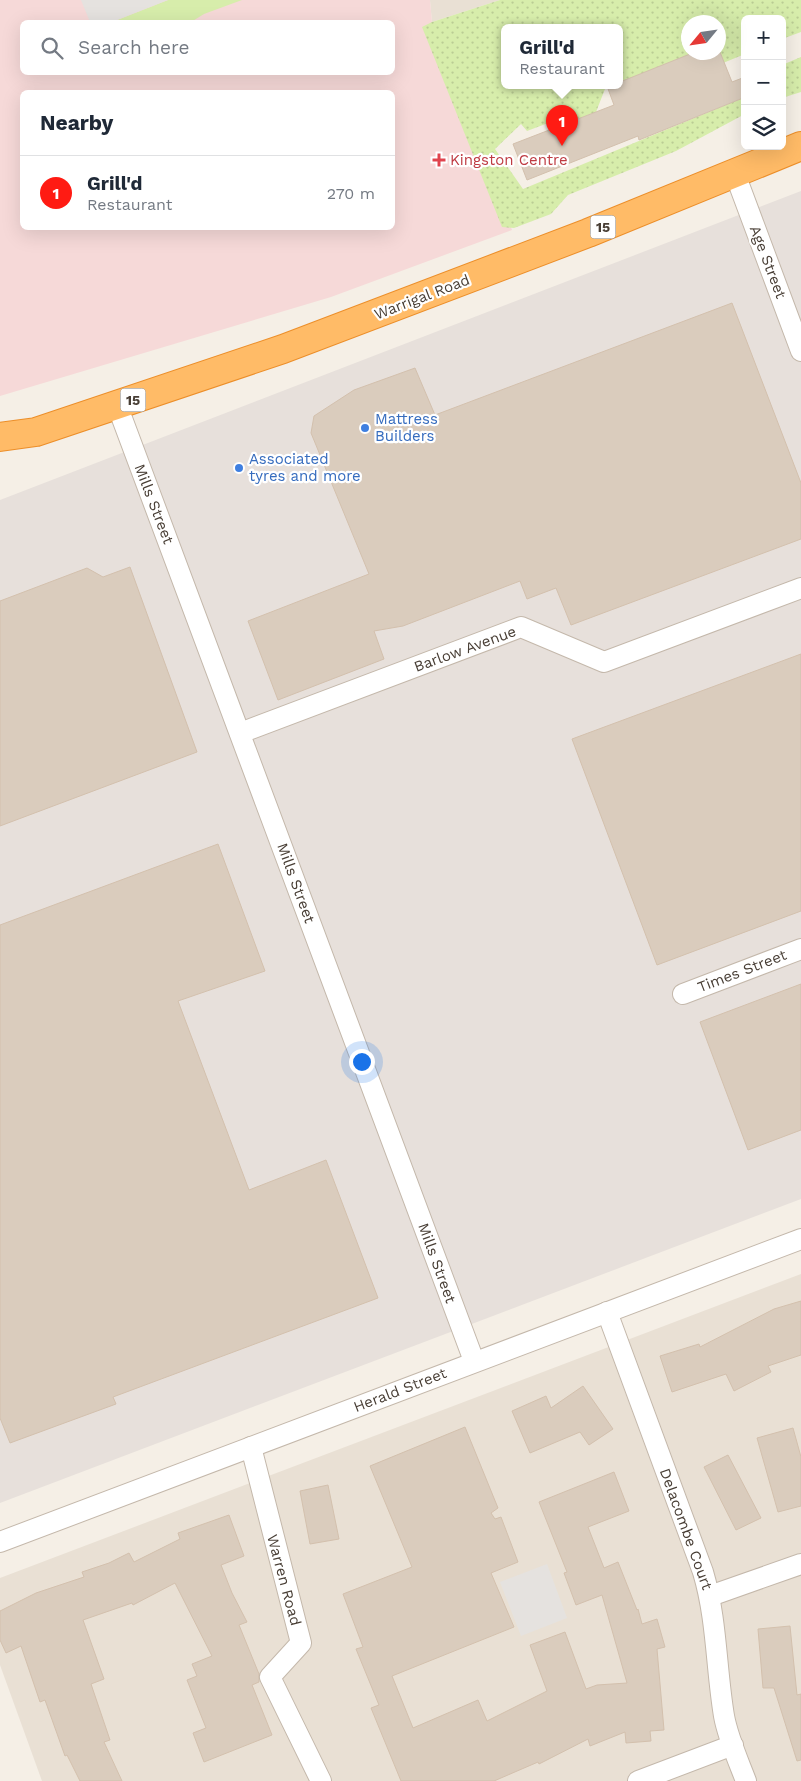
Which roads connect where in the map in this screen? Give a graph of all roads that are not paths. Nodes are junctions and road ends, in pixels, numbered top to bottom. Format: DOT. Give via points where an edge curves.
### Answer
graph roads {
  1 [pos="801,146"];
  2 [pos="735,174"];
  3 [pos="801,351"];
  4 [pos="117,405"];
  5 [pos="36,432"];
  6 [pos="0,438"];
  7 [pos="0,452"];
  8 [pos="801,588"];
  9 [pos="240,734"];
  10 [pos="801,949"];
  11 [pos="683,994"];
  12 [pos="801,1239"];
  13 [pos="607,1312"];
  14 [pos="474,1361"];
  15 [pos="251,1447"];
  16 [pos="0,1542"];
  17 [pos="801,1564"];
  18 [pos="710,1596"];
  19 [pos="733,1745"];
  20 [pos="321,1781"];
  21 [pos="638,1781"];
  22 [pos="746,1781"];
  1 -- 2 [label="highway, Warrigal Road / 15"];
  2 -- 3 [label="street, Age Street"];
  2 -- 4 [label="highway, Warrigal Road / 15" via="361,320"];
  4 -- 5 [label="highway, Warrigal Road / 15"];
  4 -- 9 [label="street, Mills Street"];
  5 -- 6 [label="highway, Warrigal Road / 15"];
  5 -- 7 [label="highway, Warrigal Road / 15"];
  8 -- 9 [label="street, Barlow Avenue" via="604,662 520,627"];
  9 -- 14 [label="street, Mills Street"];
  10 -- 11 [label="street, Times Street"];
  12 -- 13 [label="street, Herald Street"];
  13 -- 14 [label="street, Herald Street"];
  13 -- 18 [label="street, Delacombe Court"];
  14 -- 15 [label="street, Herald Street"];
  15 -- 16 [label="street, Herald Street"];
  15 -- 20 [label="street, Warren Road" via="301,1643 270,1677"];
  17 -- 18 [label="street"];
  18 -- 19 [label="street, Delacombe Court" via="724,1714"];
  19 -- 21 [label="street"];
  19 -- 22 [label="street, Delacombe Court"];
}
